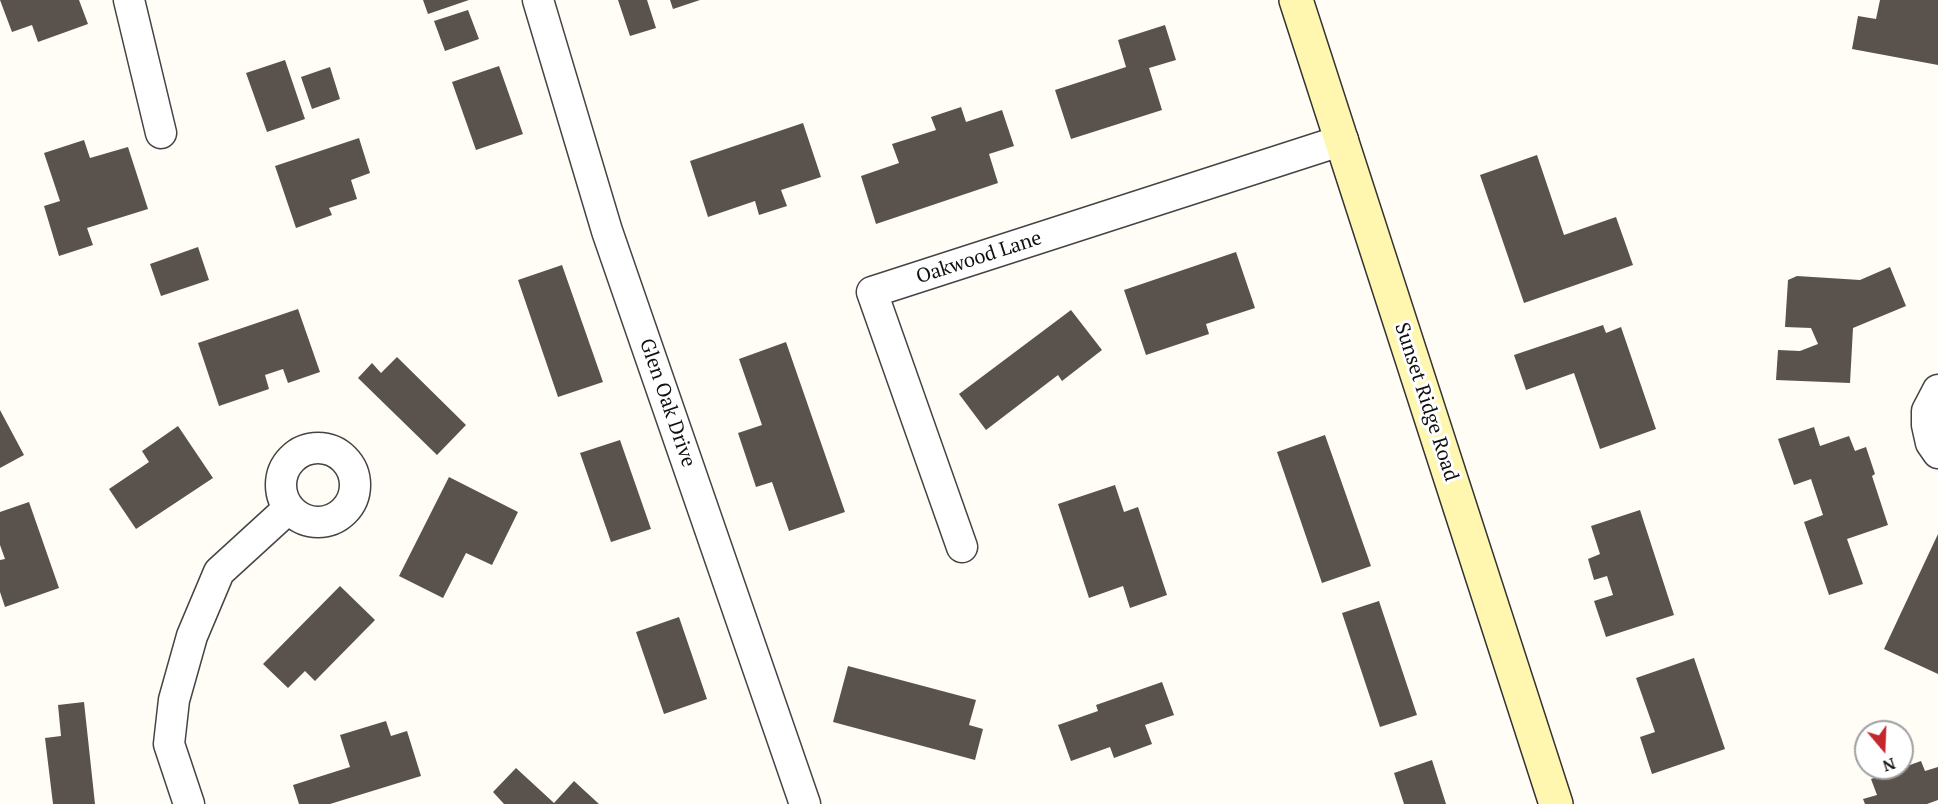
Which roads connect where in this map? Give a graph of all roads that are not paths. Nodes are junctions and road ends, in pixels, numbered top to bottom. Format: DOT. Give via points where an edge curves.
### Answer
graph roads {
  1 [pos="129,0"];
  2 [pos="538,0"];
  3 [pos="1296,0"];
  4 [pos="161,133"];
  5 [pos="1343,140"];
  6 [pos="1938,390"];
  7 [pos="1938,453"];
  8 [pos="289,508"];
  9 [pos="962,547"];
  10 [pos="189,804"];
  11 [pos="805,804"];
  12 [pos="1556,804"];
  1 -- 4 [label="street"];
  2 -- 11 [label="street, Glen Oak Drive" via="607,231"];
  3 -- 5 [label="street, Sunset Ridge Road"];
  5 -- 9 [label="street, Oakwood Lane" via="872,292"];
  5 -- 12 [label="street, Sunset Ridge Road"];
  6 -- 7 [label="street" via="1928,411 1927,425"];
  8 -- 10 [label="street" via="219,572 192,636 174,700 169,744"];
}
